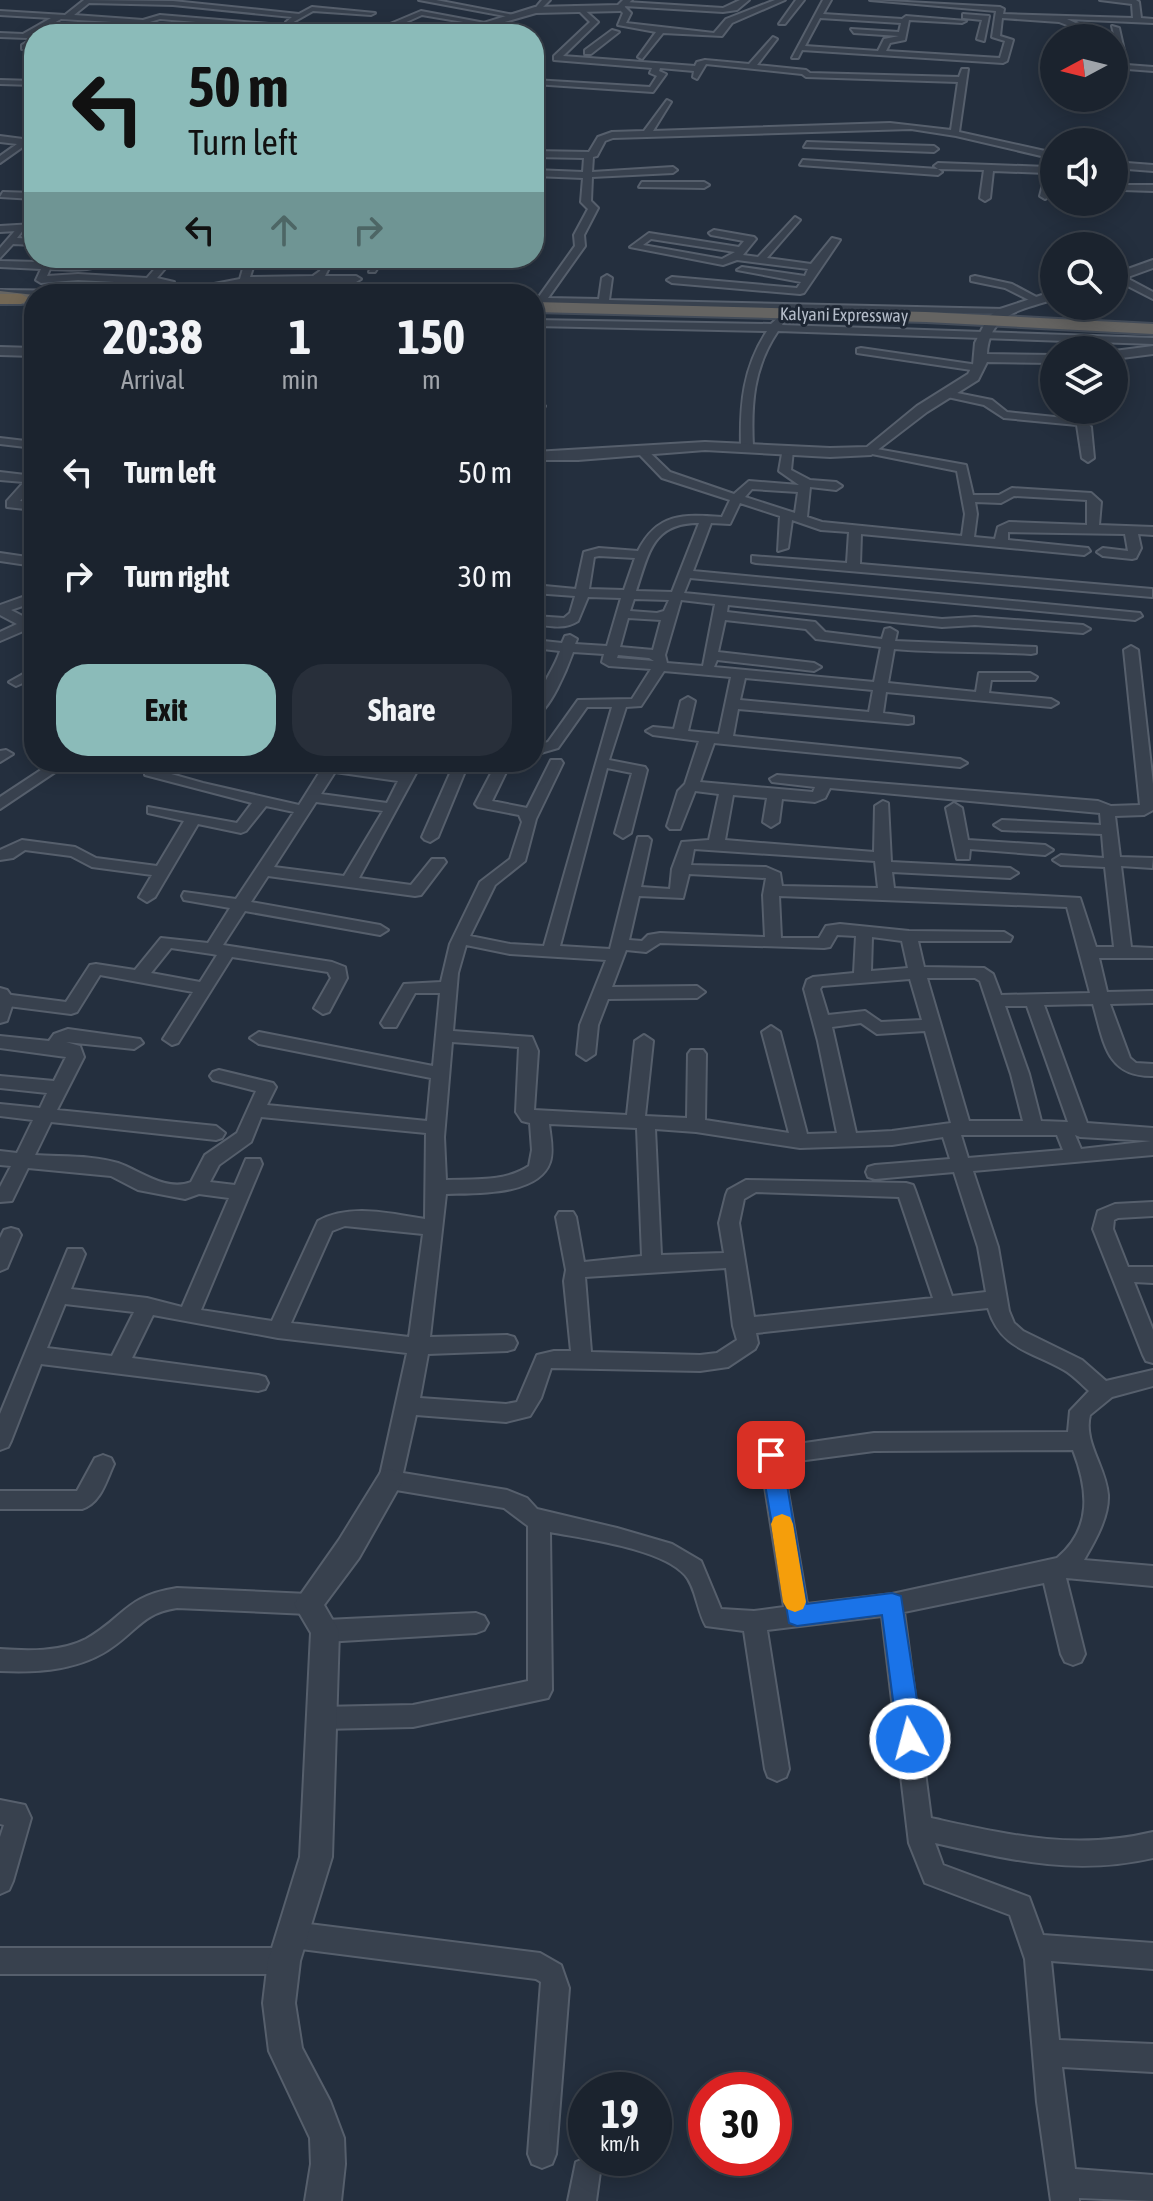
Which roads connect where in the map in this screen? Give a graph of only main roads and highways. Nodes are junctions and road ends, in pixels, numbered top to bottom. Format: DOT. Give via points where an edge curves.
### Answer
graph roads {
  1 [pos="0,296"];
  2 [pos="18,304"];
  3 [pos="544,306"];
  4 [pos="1153,331"];
  1 -- 2 [label="highway"];
  3 -- 4 [label="highway, Kalyani Expressway"];
}
